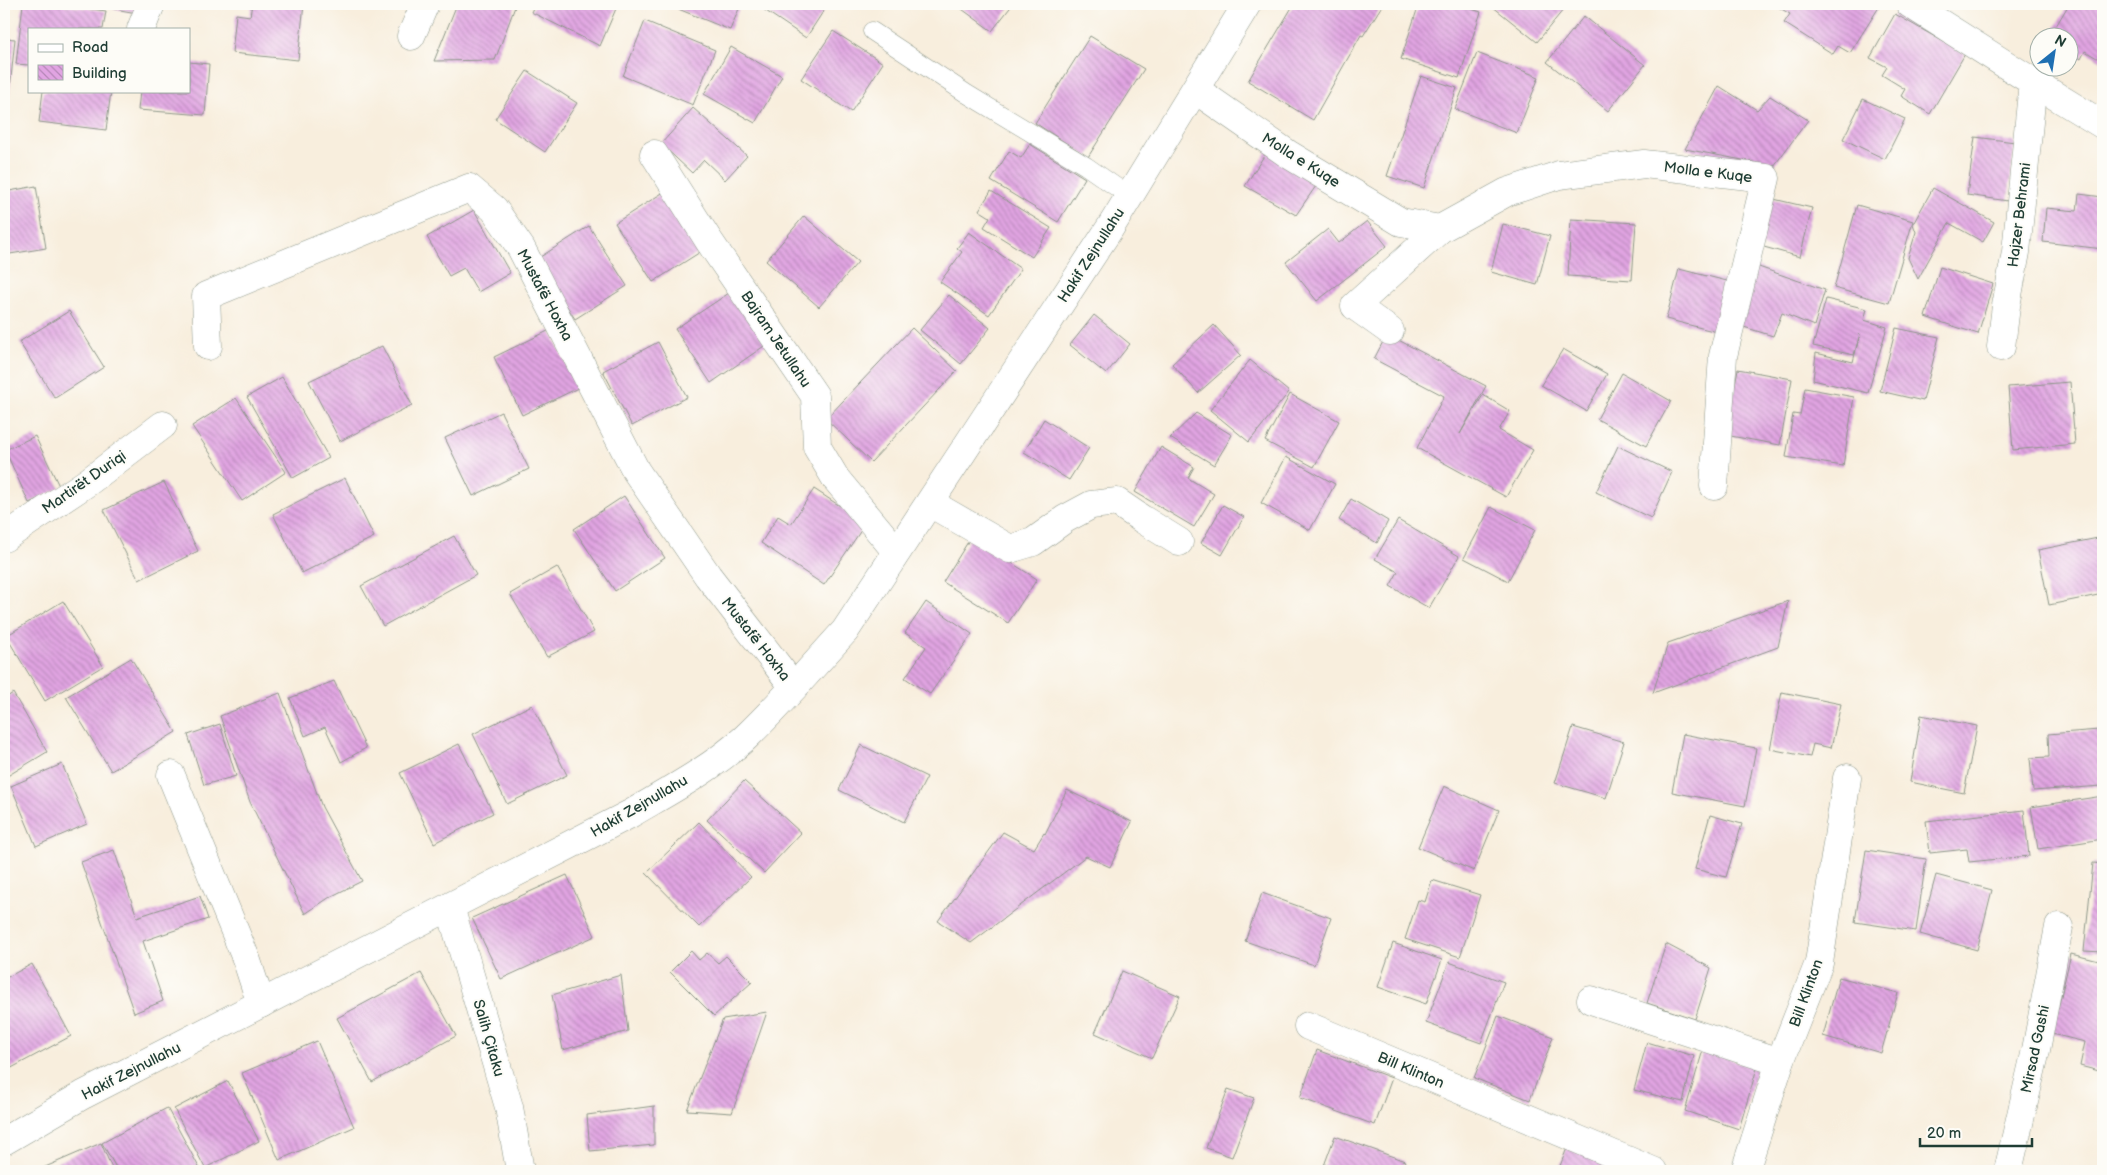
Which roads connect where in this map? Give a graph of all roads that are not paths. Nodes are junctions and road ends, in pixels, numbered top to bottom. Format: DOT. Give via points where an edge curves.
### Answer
graph roads {
  1 [pos="151,4"];
  2 [pos="425,4"];
  3 [pos="1247,4"];
  4 [pos="1910,4"];
  5 [pos="140,28"];
  6 [pos="872,32"];
  7 [pos="412,36"];
  8 [pos="2033,82"];
  9 [pos="1196,90"];
  10 [pos="2103,125"];
  11 [pos="654,154"];
  12 [pos="1129,196"];
  13 [pos="1440,229"];
  14 [pos="1390,331"];
  15 [pos="208,346"];
  16 [pos="2001,347"];
  17 [pos="163,426"];
  18 [pos="1714,486"];
  19 [pos="930,503"];
  20 [pos="4,538"];
  21 [pos="1179,542"];
  22 [pos="896,551"];
  23 [pos="794,687"];
  24 [pos="171,775"];
  25 [pos="1847,778"];
  26 [pos="450,907"];
  27 [pos="2059,927"];
  28 [pos="1592,1000"];
  29 [pos="261,1004"];
  30 [pos="1308,1026"];
  31 [pos="1780,1062"];
  32 [pos="4,1141"];
  33 [pos="520,1171"];
  34 [pos="1653,1171"];
  35 [pos="1746,1171"];
  36 [pos="2008,1171"];
  1 -- 5 [label="street"];
  2 -- 7 [label="street"];
  3 -- 9 [label="street, Hakif Zejnullahu"];
  4 -- 8 [label="street"];
  6 -- 12 [label="lane"];
  8 -- 10 [label="street"];
  8 -- 16 [label="street, Hajzer Behrami" via="2016,252"];
  9 -- 12 [label="street, Hakif Zejnullahu"];
  9 -- 13 [label="street, Molla e Kuqe" via="1288,154 1401,222"];
  11 -- 22 [label="street, Bajram Jetullahu" via="815,396 817,447 836,479"];
  12 -- 19 [label="street, Hakif Zejnullahu"];
  13 -- 14 [label="street, Molla e Kuqe" via="1355,306"];
  13 -- 18 [label="street, Molla e Kuqe" via="1507,192 1559,175 1644,164 1766,178 1723,356"];
  15 -- 23 [label="street, Mustafë Hoxha" via="206,296 469,188 494,209 521,248 636,471 708,576"];
  17 -- 20 [label="street, Martirët Duriqi" via="88,482"];
  19 -- 21 [label="street" via="1010,549 1033,542 1091,504 1117,502"];
  19 -- 22 [label="street, Hakif Zejnullahu"];
  22 -- 23 [label="street, Hakif Zejnullahu" via="844,631"];
  23 -- 26 [label="street, Hakif Zejnullahu" via="744,738 685,781 630,814"];
  24 -- 29 [label="street" via="247,961"];
  25 -- 31 [label="street, Bill Klinton" via="1819,963"];
  26 -- 29 [label="street, Hakif Zejnullahu"];
  26 -- 33 [label="street, Salih Çitaku" via="509,1107"];
  27 -- 36 [label="street, Mirsad Gashi" via="2036,1050"];
  28 -- 31 [label="street"];
  29 -- 32 [label="street, Hakif Zejnullahu" via="83,1095"];
  30 -- 34 [label="street, Bill Klinton"];
  31 -- 35 [label="street, Bill Klinton"];
}
